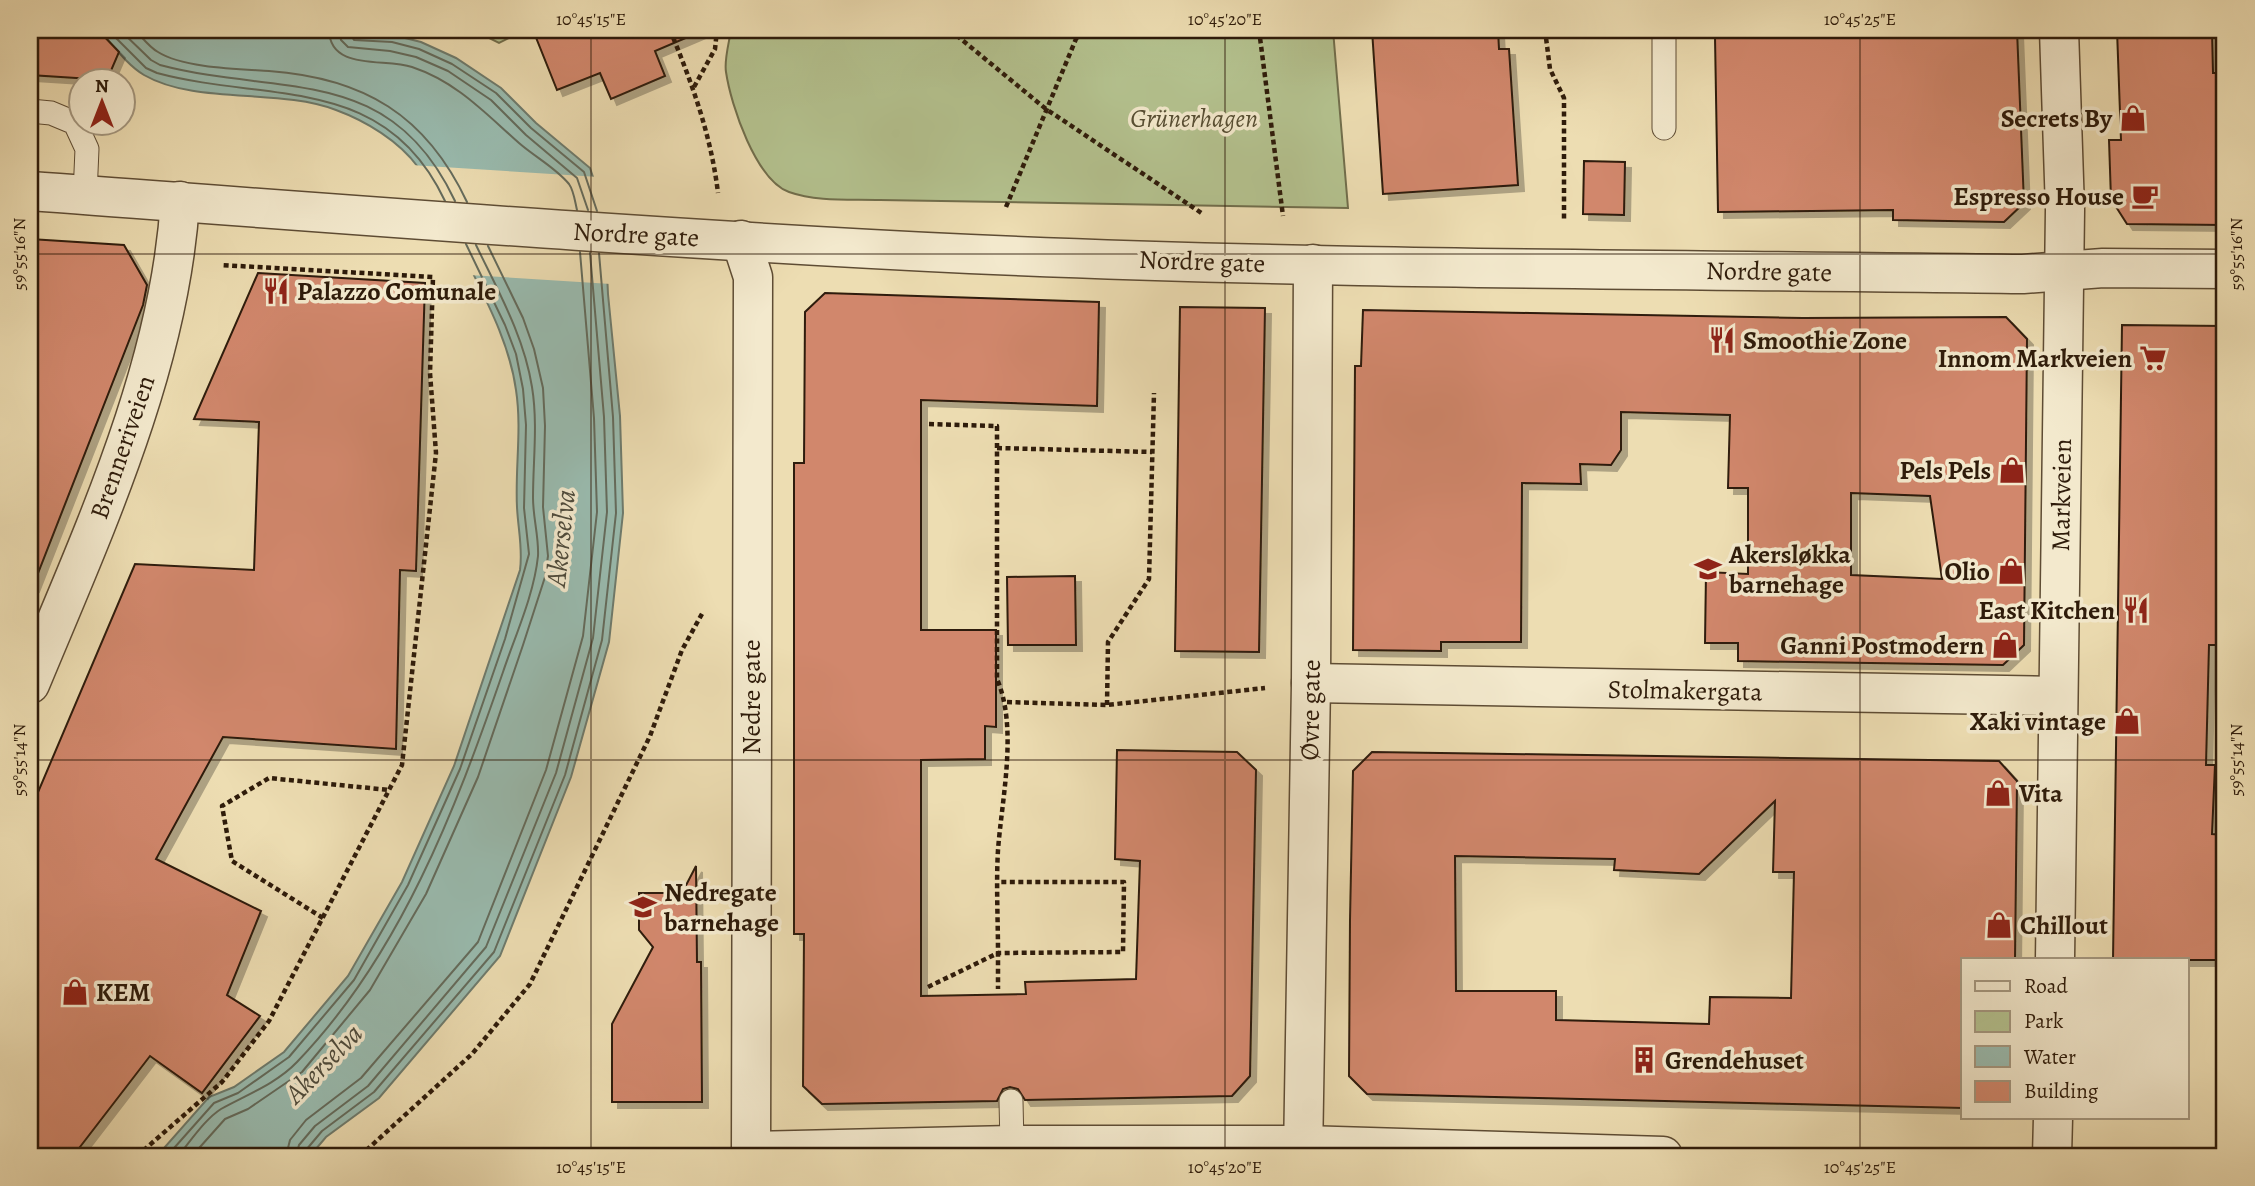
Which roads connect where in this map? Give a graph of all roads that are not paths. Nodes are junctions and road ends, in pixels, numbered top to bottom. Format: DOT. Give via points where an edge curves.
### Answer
graph roads {
  1 [pos="1664,30"];
  2 [pos="2059,30"];
  3 [pos="30,111"];
  4 [pos="1664,128"];
  5 [pos="30,191"];
  6 [pos="85,195"];
  7 [pos="180,201"];
  8 [pos="730,239"];
  9 [pos="1313,264"];
  10 [pos="2225,269"];
  11 [pos="2064,273"];
  12 [pos="1311,683"];
  13 [pos="30,684"];
  14 [pos="2058,696"];
  15 [pos="2055,958"];
  16 [pos="1011,1101"];
  17 [pos="2053,1120"];
  18 [pos="1012,1145"];
  19 [pos="1304,1151"];
  20 [pos="751,1154"];
  21 [pos="1663,1156"];
  22 [pos="2052,1156"];
  1 -- 4 [label="lane"];
  2 -- 11 [label="street, Markveien"];
  3 -- 6 [label="lane" via="75,123 83,135"];
  5 -- 6 [label="street, Nordre gate"];
  6 -- 7 [label="street, Nordre gate"];
  7 -- 8 [label="street, Nordre gate"];
  7 -- 13 [label="street, Brenneriveien" via="167,310 108,495"];
  8 -- 9 [label="street, Nordre gate" via="974,254"];
  8 -- 20 [label="street, Nedre gate" via="753,277"];
  9 -- 11 [label="street, Nordre gate"];
  9 -- 12 [label="street, Øvre gate"];
  10 -- 11 [label="street, Nordre gate" via="2103,268"];
  11 -- 14 [label="street, Markveien"];
  12 -- 14 [label="street, Stolmakergata"];
  12 -- 19 [label="street, Øvre gate"];
  14 -- 15 [label="street, Markveien"];
  16 -- 18 [label="lane"];
  17 -- 22 [label="street"];
  18 -- 19 [label="street"];
  18 -- 20 [label="street"];
  19 -- 21 [label="street"];
}
